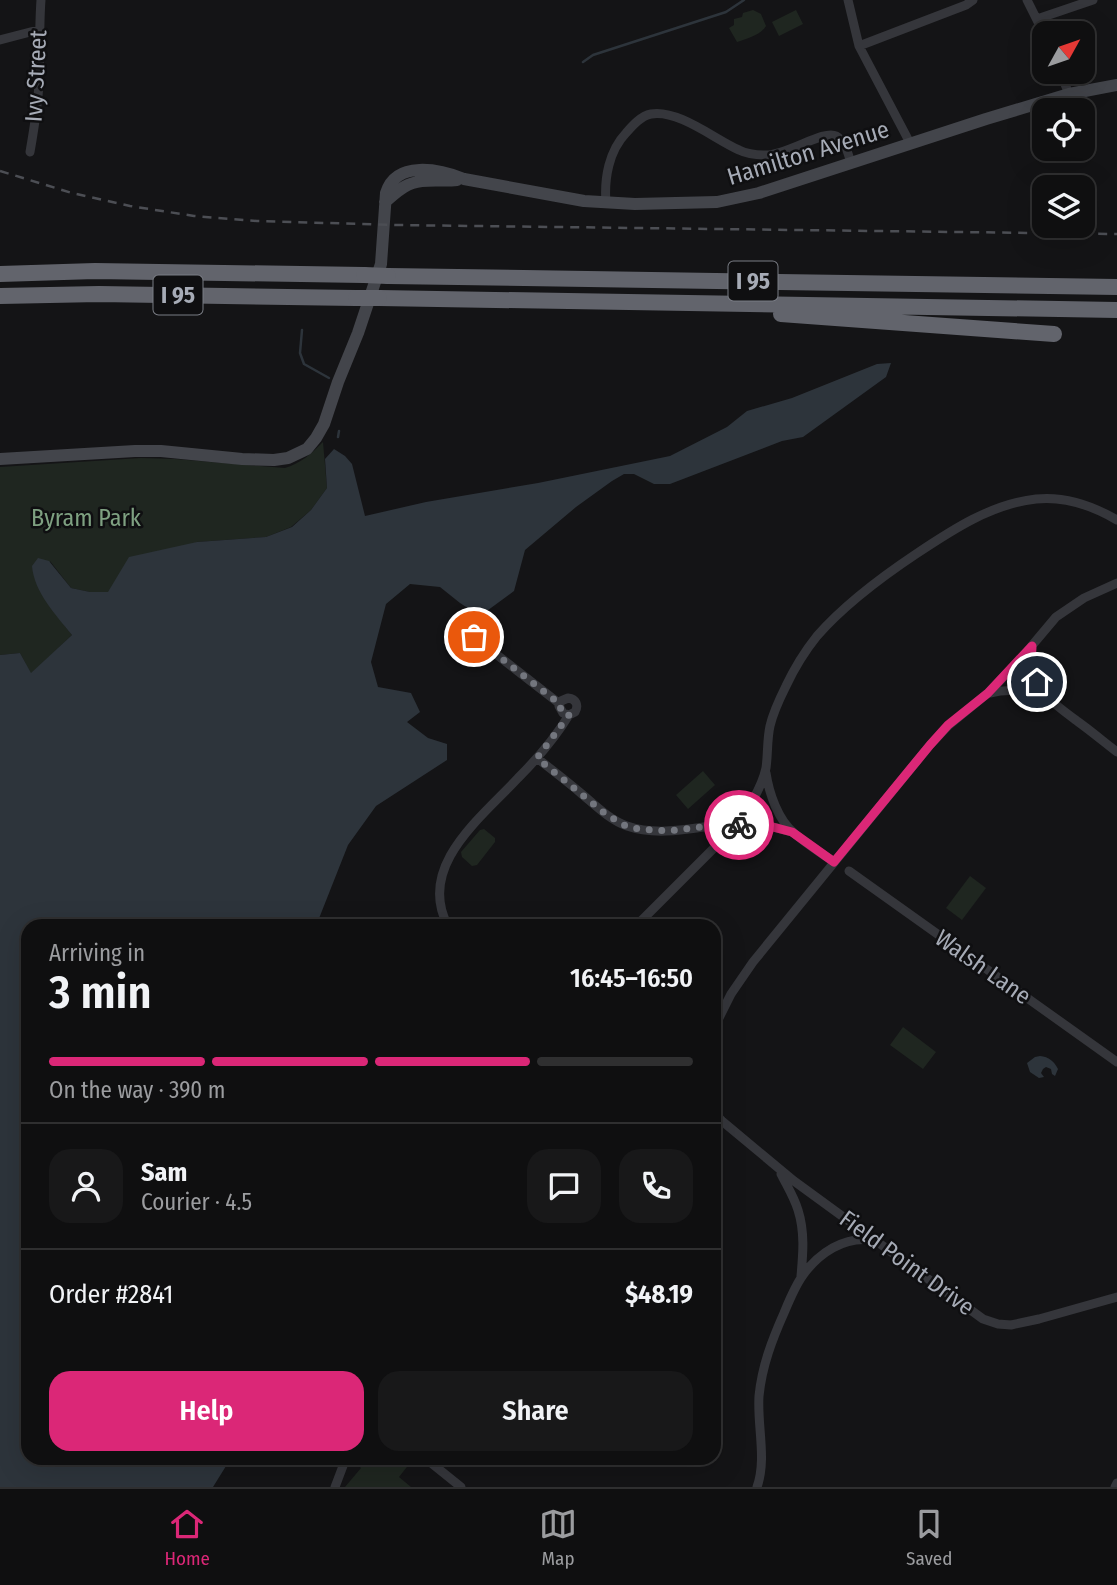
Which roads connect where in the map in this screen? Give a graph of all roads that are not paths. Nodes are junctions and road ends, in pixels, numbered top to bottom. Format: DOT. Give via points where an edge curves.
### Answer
graph roads {
  1 [pos="41,0"];
  2 [pos="848,0"];
  3 [pos="1027,0"];
  4 [pos="1093,0"];
  5 [pos="972,1"];
  6 [pos="1037,19"];
  7 [pos="38,30"];
  8 [pos="0,40"];
  9 [pos="859,46"];
  10 [pos="1065,84"];
  11 [pos="1117,85"];
  12 [pos="1069,94"];
  13 [pos="911,143"];
  14 [pos="30,152"];
  15 [pos="851,163"];
  16 [pos="606,202"];
  17 [pos="4,273"];
  18 [pos="1117,287"];
  19 [pos="0,298"];
  20 [pos="667,303"];
  21 [pos="1117,310"];
  22 [pos="1054,334"];
  23 [pos="0,459"];
  24 [pos="1117,520"];
  25 [pos="1117,583"];
  26 [pos="474,637"];
  27 [pos="1032,646"];
  28 [pos="988,693"];
  29 [pos="1049,699"];
  30 [pos="560,704"];
  31 [pos="569,715"];
  32 [pos="1117,752"];
  33 [pos="537,758"];
  34 [pos="765,769"];
  35 [pos="737,825"];
  36 [pos="792,832"];
  37 [pos="834,862"];
  38 [pos="849,872"];
  39 [pos="444,919"];
  40 [pos="643,919"];
  41 [pos="721,1014"];
  42 [pos="1117,1062"];
  43 [pos="721,1122"];
  44 [pos="779,1169"];
  45 [pos="875,1240"];
  46 [pos="801,1276"];
  47 [pos="1117,1297"];
  48 [pos="343,1465"];
  49 [pos="434,1465"];
  50 [pos="335,1487"];
  51 [pos="461,1487"];
  52 [pos="757,1487"];
  1 -- 7 [label="street, Ivy Street"];
  2 -- 9 [label="street"];
  3 -- 6 [label="street"];
  4 -- 6 [label="street"];
  5 -- 9 [label="street"];
  7 -- 8 [label="street"];
  7 -- 14 [label="street, Ivy Street" via="37,116"];
  9 -- 13 [label="street"];
  10 -- 12 [label="street"];
  11 -- 12 [label="main road, Hamilton Avenue"];
  12 -- 13 [label="main road, Hamilton Avenue"];
  13 -- 15 [label="main road, Hamilton Avenue"];
  15 -- 16 [label="main road, Hamilton Avenue" via="734,200"];
  15 -- 16 [label="street" via="845,145 831,134 786,152 747,153 683,120 652,114 634,124 616,146"];
  16 -- 23 [label="main road, Hamilton Avenue" via="437,171 399,174 388,185 381,264 324,424 307,449 288,458 135,451"];
  17 -- 18 [label="highway, I 95, bridge"];
  19 -- 20 [label="highway, I 95, bridge" via="113,294"];
  20 -- 21 [label="highway, I 95"];
  20 -- 22 [label="highway"];
  24 -- 34 [label="street" via="1062,499 1032,499 977,516 882,577 819,635 795,669 770,726"];
  25 -- 27 [label="street" via="1070,606"];
  26 -- 30 [label="street"];
  27 -- 28 [label="street"];
  27 -- 29 [label="street" via="1031,665"];
  28 -- 29 [label="street" via="1018,690"];
  28 -- 37 [label="street" via="948,725"];
  29 -- 32 [label="street"];
  30 -- 31 [label="street" via="561,712"];
  30 -- 31 [label="street" via="564,698 574,699 576,710"];
  31 -- 33 [label="street"];
  33 -- 35 [label="street" via="626,826 669,831"];
  33 -- 39 [label="street" via="460,840 449,858 439,887"];
  34 -- 35 [label="street"];
  34 -- 36 [label="street" via="772,797"];
  35 -- 36 [label="street"];
  35 -- 40 [label="street"];
  36 -- 37 [label="street"];
  37 -- 41 [label="street" via="753,962"];
  38 -- 42 [label="street, Walsh Lane"];
  43 -- 44 [label="street, Field Point Drive"];
  44 -- 45 [label="street, Field Point Drive"];
  44 -- 46 [label="street" via="801,1223"];
  45 -- 46 [label="street" via="839,1244"];
  45 -- 47 [label="street, Field Point Drive" via="983,1319 998,1324 1039,1320"];
  46 -- 52 [label="street" via="762,1373"];
  48 -- 50 [label="street"];
  49 -- 51 [label="street"];
}
